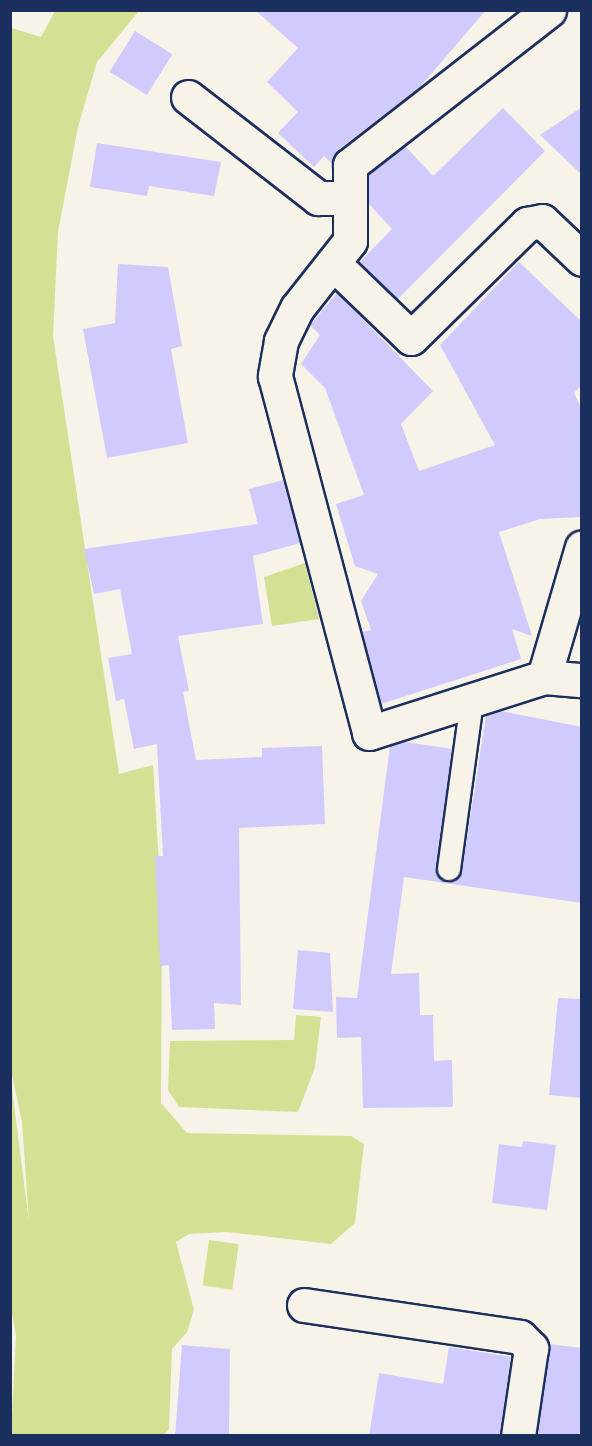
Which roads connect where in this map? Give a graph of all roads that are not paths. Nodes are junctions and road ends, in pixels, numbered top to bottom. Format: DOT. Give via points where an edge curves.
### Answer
graph roads {
  1 [pos="549,10"];
  2 [pos="188,97"];
  3 [pos="350,198"];
  4 [pos="582,259"];
  5 [pos="333,263"];
  6 [pos="582,547"];
  7 [pos="544,677"];
  8 [pos="582,680"];
  9 [pos="472,700"];
  10 [pos="449,869"];
  11 [pos="304,1305"];
  12 [pos="518,1436"];
  1 -- 3 [label="street" via="350,165"];
  2 -- 3 [label="street" via="318,198"];
  3 -- 5 [label="street" via="351,241"];
  4 -- 5 [label="street" via="542,221 527,224 411,338"];
  5 -- 9 [label="street" via="297,308 281,341 275,375 369,733"];
  6 -- 7 [label="street"];
  7 -- 8 [label="street"];
  7 -- 9 [label="street"];
  9 -- 10 [label="lane"];
  11 -- 12 [label="street" via="520,1338 531,1348"];
}
